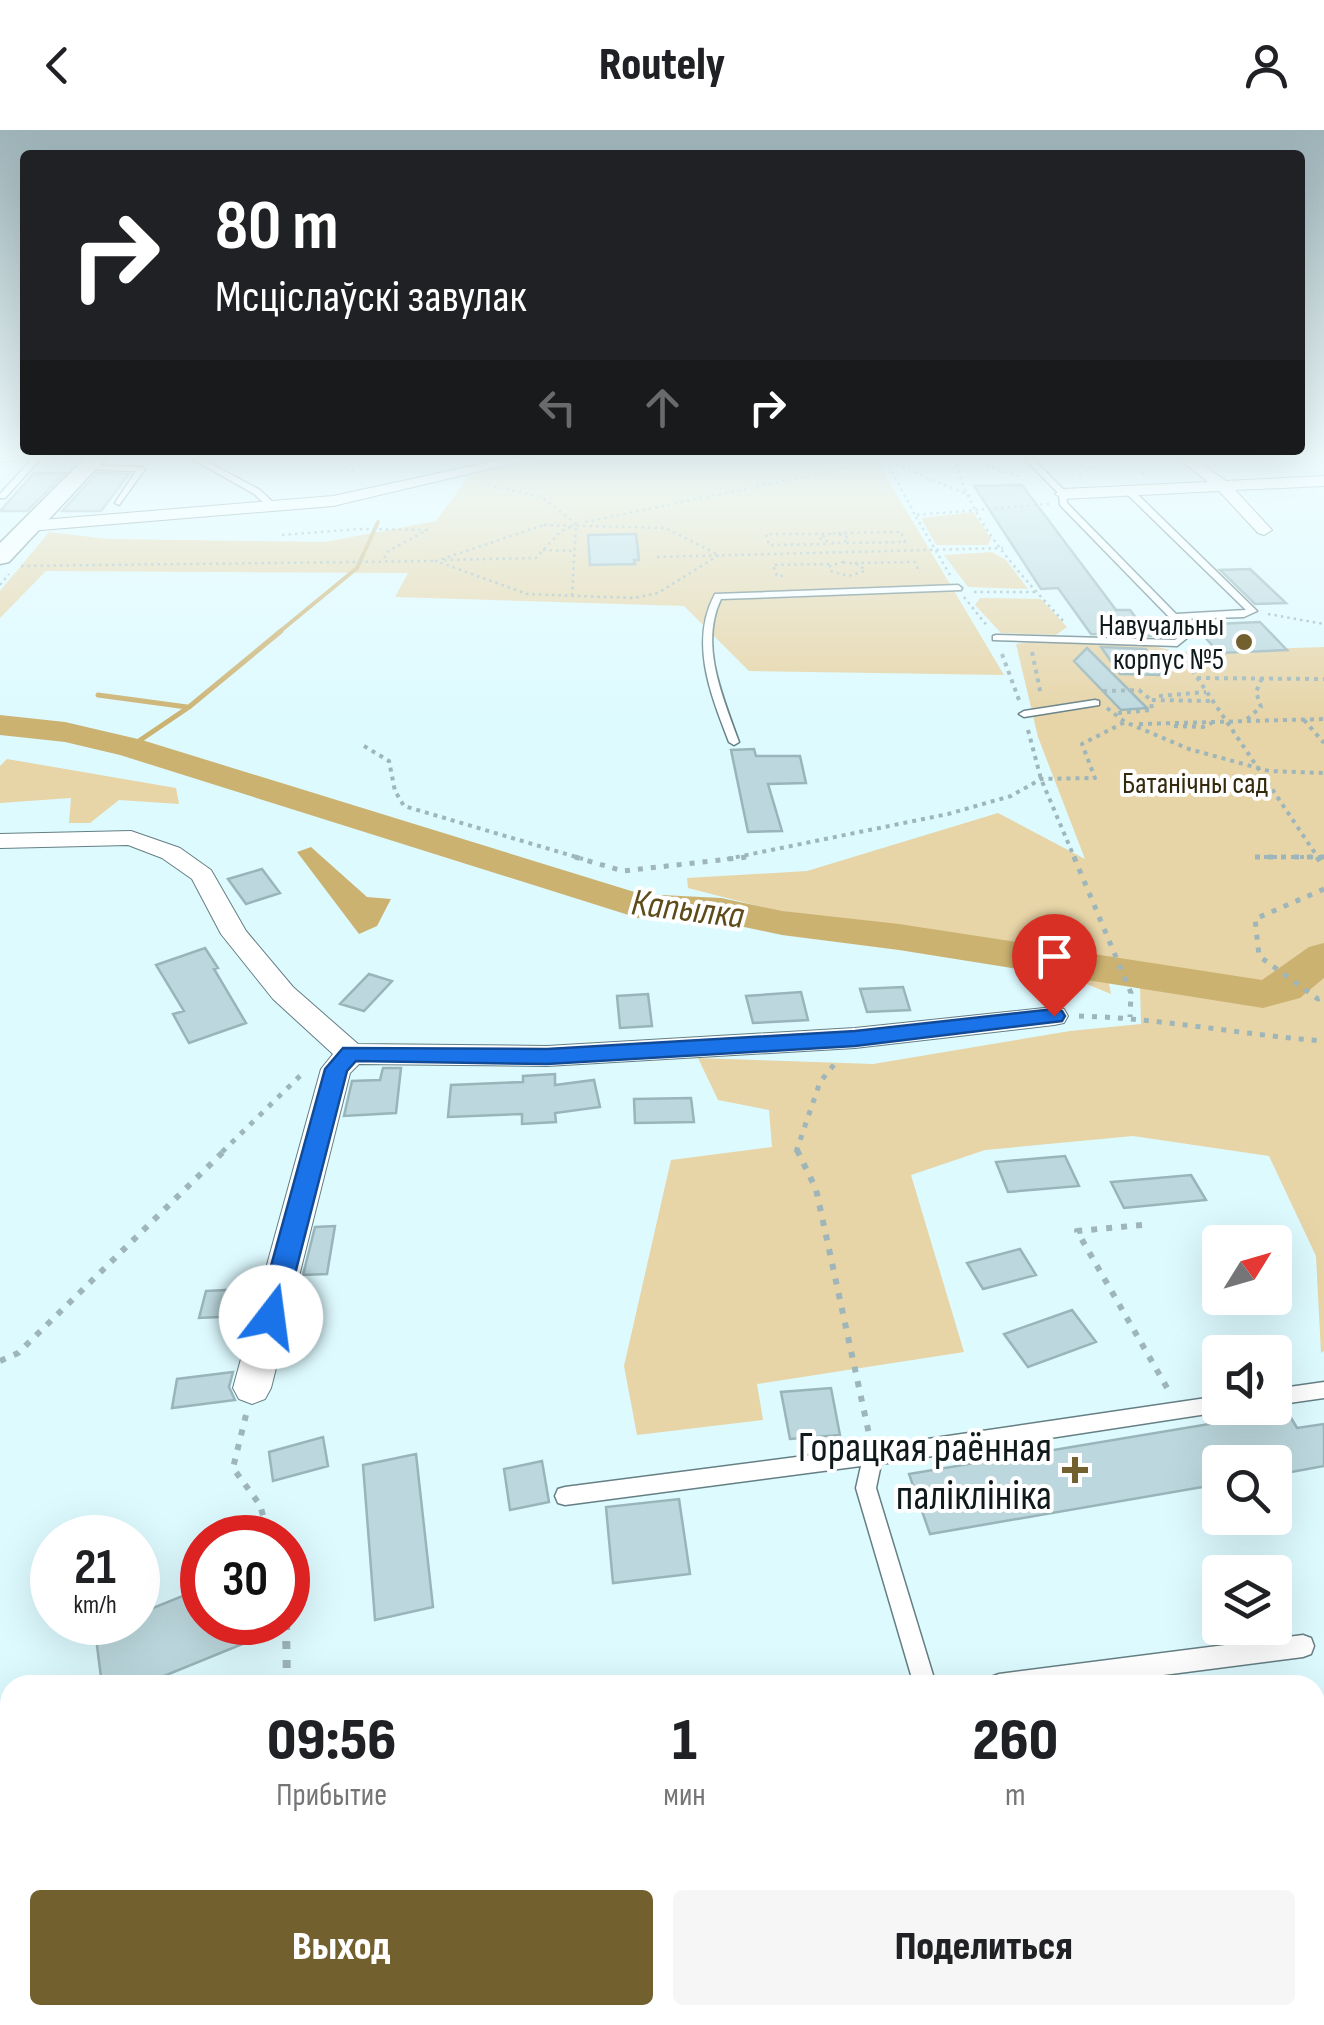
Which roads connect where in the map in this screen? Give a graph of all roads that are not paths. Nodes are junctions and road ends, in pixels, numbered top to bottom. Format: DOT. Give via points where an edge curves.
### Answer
graph roads {
  1 [pos="17,546"];
  2 [pos="1108,546"];
  3 [pos="1186,546"];
  4 [pos="1,575"];
  5 [pos="958,588"];
  6 [pos="1174,618"];
  7 [pos="996,638"];
  8 [pos="1095,704"];
  9 [pos="1024,714"];
  10 [pos="734,742"];
  11 [pos="0,841"];
  12 [pos="1054,1016"];
  13 [pos="343,1047"];
  14 [pos="252,1388"];
  15 [pos="1324,1390"];
  16 [pos="1292,1394"];
  17 [pos="1202,1407"];
  18 [pos="874,1456"];
  19 [pos="565,1496"];
  20 [pos="1302,1646"];
  21 [pos="921,1675"];
  22 [pos="1076,1675"];
  1 -- 4 [label="main road"];
  2 -- 6 [label="lane"];
  3 -- 6 [label="lane" via="1252,610"];
  5 -- 10 [label="lane" via="718,596 708,610 709,652"];
  6 -- 7 [label="lane" via="1187,634 1177,643"];
  8 -- 9 [label="lane"];
  11 -- 13 [label="street" via="131,838 170,853 202,875 234,934 283,993"];
  12 -- 13 [label="street" via="855,1038 547,1056"];
  13 -- 14 [label="street"];
  15 -- 16 [label="lane"];
  17 -- 18 [label="lane"];
  18 -- 19 [label="lane"];
  18 -- 21 [label="lane" via="866,1488"];
  20 -- 22 [label="lane"];
}
